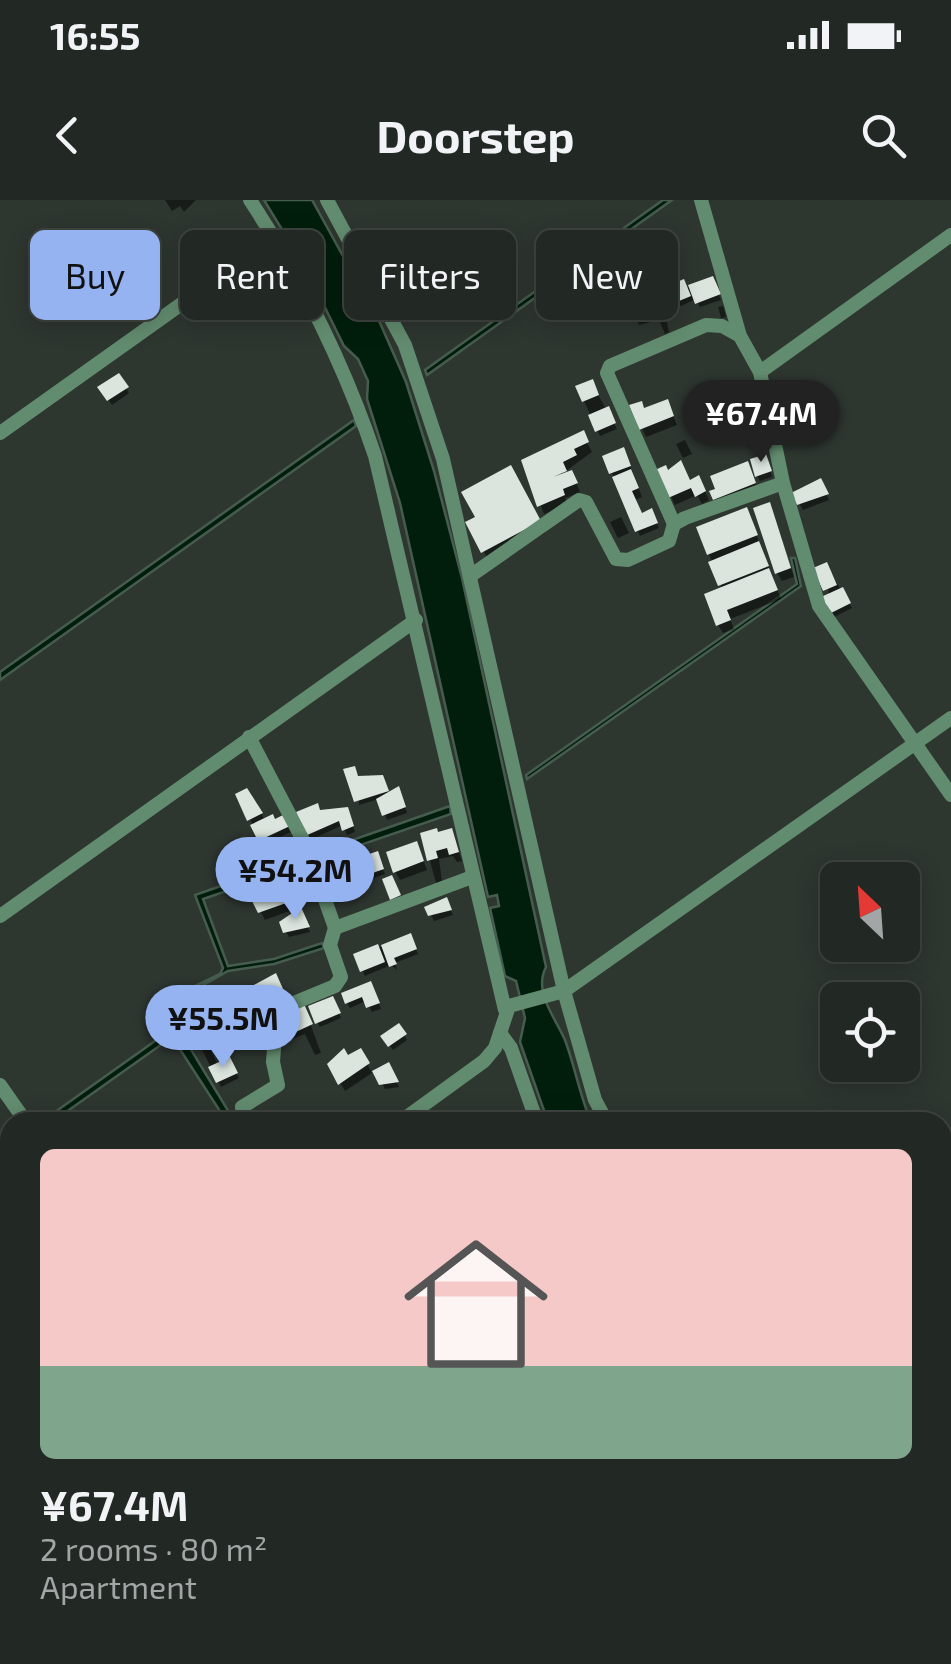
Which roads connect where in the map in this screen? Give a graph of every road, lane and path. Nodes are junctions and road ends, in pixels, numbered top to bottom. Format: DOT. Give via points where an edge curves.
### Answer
graph roads {
  1 [pos="250,200"];
  2 [pos="328,200"];
  3 [pos="702,200"];
  4 [pos="269,230"];
  5 [pos="951,235"];
  6 [pos="180,305"];
  7 [pos="320,320"];
  8 [pos="740,336"];
  9 [pos="760,372"];
  10 [pos="0,433"];
  11 [pos="783,483"];
  12 [pos="674,524"];
  13 [pos="473,574"];
  14 [pos="416,620"];
  15 [pos="951,718"];
  16 [pos="249,737"];
  17 [pos="915,744"];
  18 [pos="951,795"];
  19 [pos="472,876"];
  20 [pos="0,916"];
  21 [pos="335,928"];
  22 [pos="557,993"];
  23 [pos="510,1007"];
  24 [pos="500,1033"];
  25 [pos="0,1085"];
  26 [pos="19,1112"];
  27 [pos="243,1112"];
  28 [pos="414,1112"];
  29 [pos="533,1112"];
  30 [pos="601,1112"];
  1 -- 4 [label="street"];
  2 -- 13 [label="street" via="405,346"];
  3 -- 8 [label="street"];
  5 -- 9 [label="street"];
  6 -- 10 [label="street"];
  7 -- 14 [label="street" via="354,394"];
  8 -- 9 [label="street"];
  8 -- 12 [label="street" via="706,325 610,366 606,374"];
  9 -- 11 [label="street"];
  11 -- 12 [label="street"];
  11 -- 17 [label="street" via="818,606"];
  12 -- 13 [label="street" via="668,541 616,559 583,498"];
  13 -- 22 [label="street"];
  14 -- 16 [label="street"];
  14 -- 19 [label="street"];
  15 -- 17 [label="street"];
  16 -- 20 [label="street"];
  16 -- 21 [label="street" via="311,860"];
  17 -- 18 [label="street"];
  17 -- 22 [label="street"];
  19 -- 21 [label="street"];
  19 -- 23 [label="street"];
  21 -- 27 [label="street" via="330,945 340,982 277,1010 278,1085"];
  22 -- 23 [label="street"];
  22 -- 30 [label="street"];
  23 -- 24 [label="street"];
  24 -- 28 [label="street" via="484,1060"];
  24 -- 29 [label="street"];
  25 -- 26 [label="street"];
}
